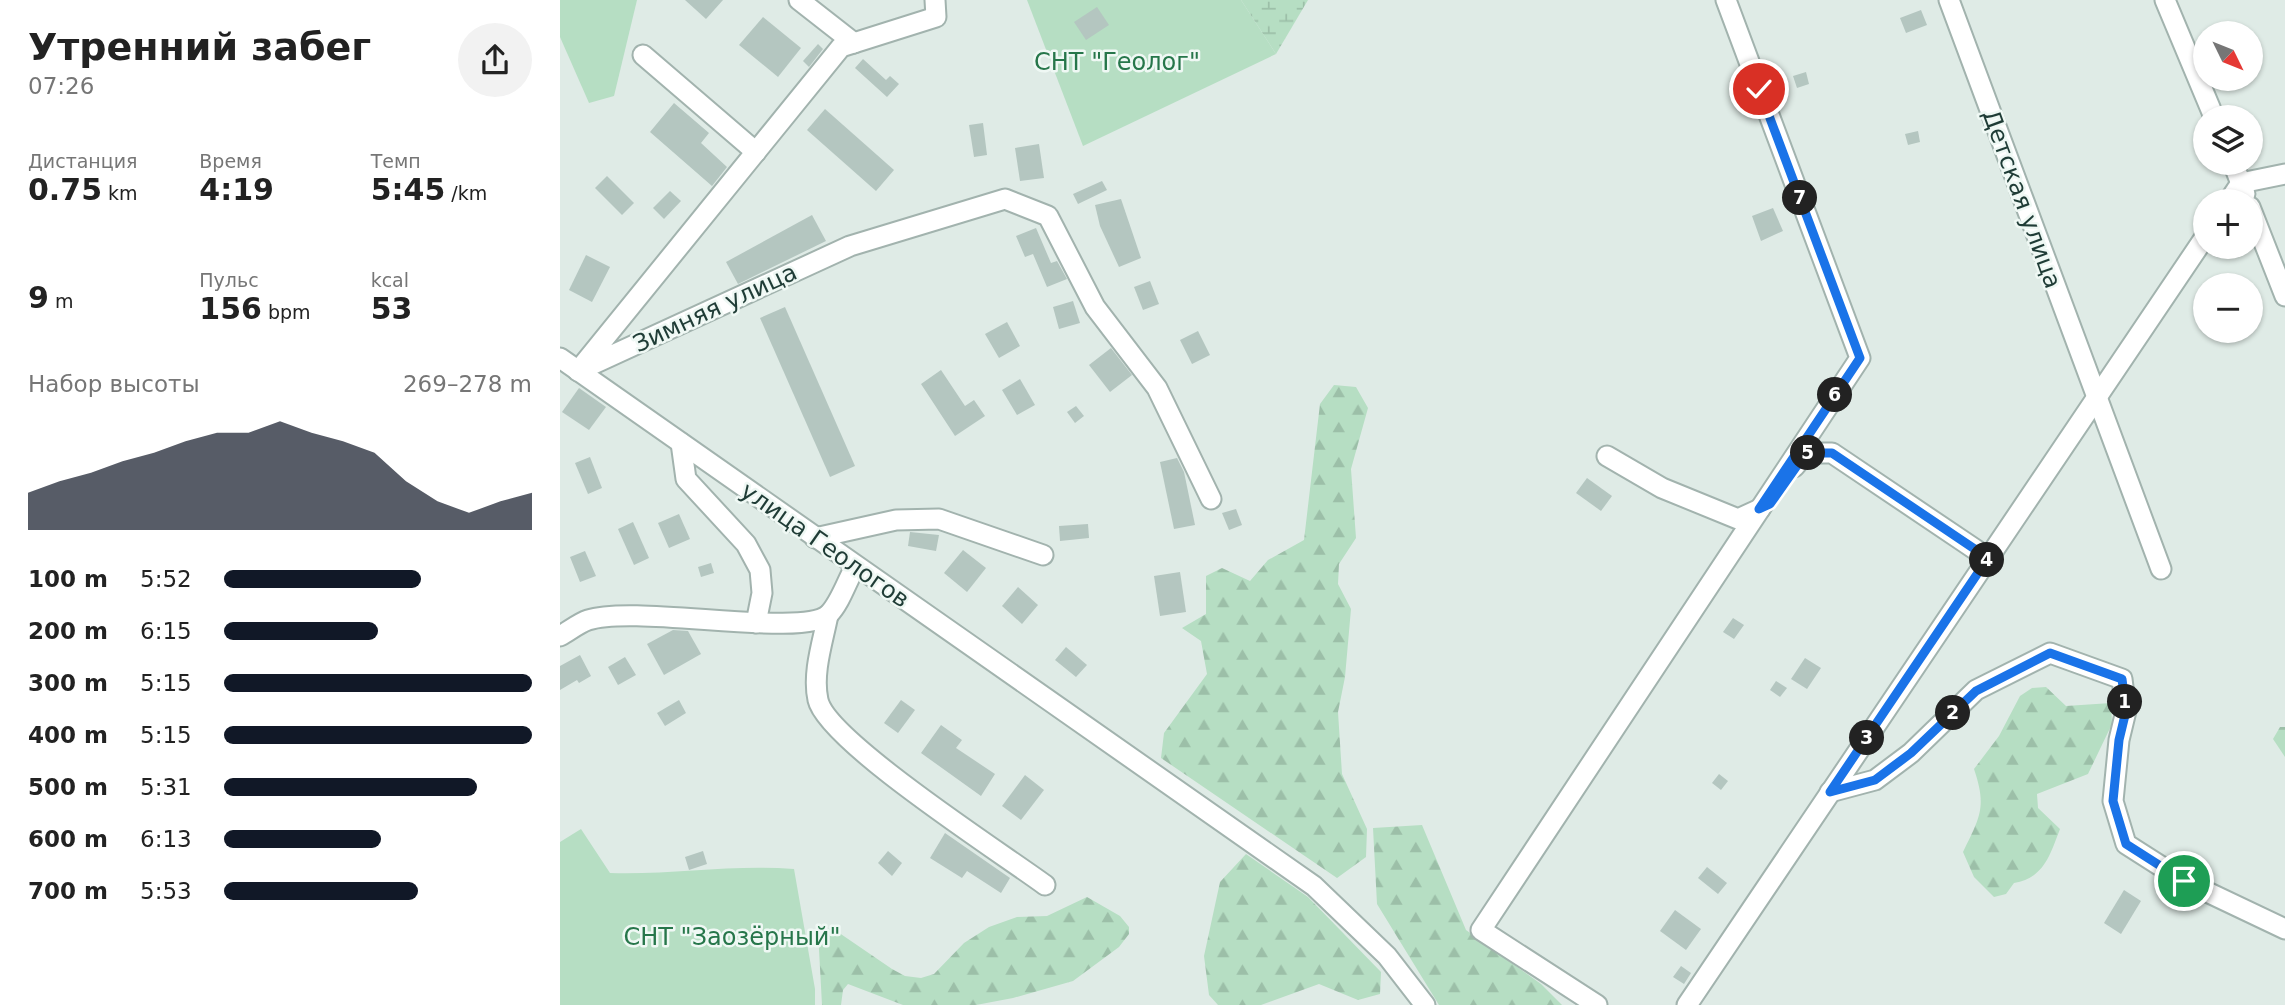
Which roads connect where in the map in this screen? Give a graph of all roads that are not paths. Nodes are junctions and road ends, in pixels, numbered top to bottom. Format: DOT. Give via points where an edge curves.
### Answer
graph roads {
  1 [pos="799,0"];
  2 [pos="935,0"];
  3 [pos="1726,0"];
  4 [pos="1950,0"];
  5 [pos="2165,0"];
  6 [pos="854,43"];
  7 [pos="643,55"];
  8 [pos="2209,105"];
  9 [pos="756,152"];
  10 [pos="2285,174"];
  11 [pos="2252,189"];
  12 [pos="2263,240"];
  13 [pos="2193,255"];
  14 [pos="2285,296"];
  15 [pos="560,358"];
  16 [pos="578,370"];
  17 [pos="2095,399"];
  18 [pos="681,443"];
  19 [pos="1606,456"];
  20 [pos="1211,499"];
  21 [pos="1759,509"];
  22 [pos="815,538"];
  23 [pos="1044,555"];
  24 [pos="1988,558"];
  25 [pos="855,567"];
  26 [pos="2161,569"];
  27 [pos="828,615"];
  28 [pos="756,623"];
  29 [pos="560,636"];
  30 [pos="1830,792"];
  31 [pos="1045,884"];
  32 [pos="2285,929"];
  33 [pos="1425,1005"];
  34 [pos="1597,1005"];
  35 [pos="1686,1005"];
  1 -- 6 [label="street"];
  2 -- 6 [label="street, Зимняя улица" via="936,17"];
  3 -- 21 [label="street" via="1860,358"];
  4 -- 17 [label="street, Детская улица"];
  5 -- 8 [label="street"];
  6 -- 9 [label="street, Зимняя улица" via="841,47"];
  7 -- 9 [label="street"];
  9 -- 16 [label="street, Зимняя улица"];
  10 -- 11 [label="street"];
  12 -- 14 [label="street"];
  13 -- 17 [label="street"];
  15 -- 16 [label="street, улица Геологов"];
  16 -- 18 [label="street, улица Геологов"];
  16 -- 20 [label="street, Зимняя улица" via="850,247 1005,199 1048,216 1095,307 1157,388"];
  17 -- 24 [label="street"];
  17 -- 26 [label="street, Детская улица"];
  18 -- 22 [label="street, улица Геологов"];
  18 -- 28 [label="street" via="686,479 747,544 760,569 762,593"];
  19 -- 21 [label="street" via="1662,488 1738,519"];
  21 -- 24 [label="street" via="1770,504 1806,453 1832,453"];
  21 -- 34 [label="street" via="1481,930"];
  22 -- 23 [label="street" via="896,520 939,519"];
  22 -- 25 [label="street, улица Геологов"];
  24 -- 30 [label="street"];
  25 -- 27 [label="street"];
  25 -- 33 [label="street, улица Геологов" via="1314,886 1387,956"];
  27 -- 28 [label="street" via="810,622"];
  27 -- 31 [label="street" via="818,666 817,699 824,715 864,754"];
  28 -- 29 [label="street" via="650,616 588,620"];
  30 -- 32 [label="street" via="1875,780 1911,753 1976,691 2050,653 2122,679 2126,711 2113,801 2126,844 2184,881"];
  30 -- 35 [label="street"];
}
